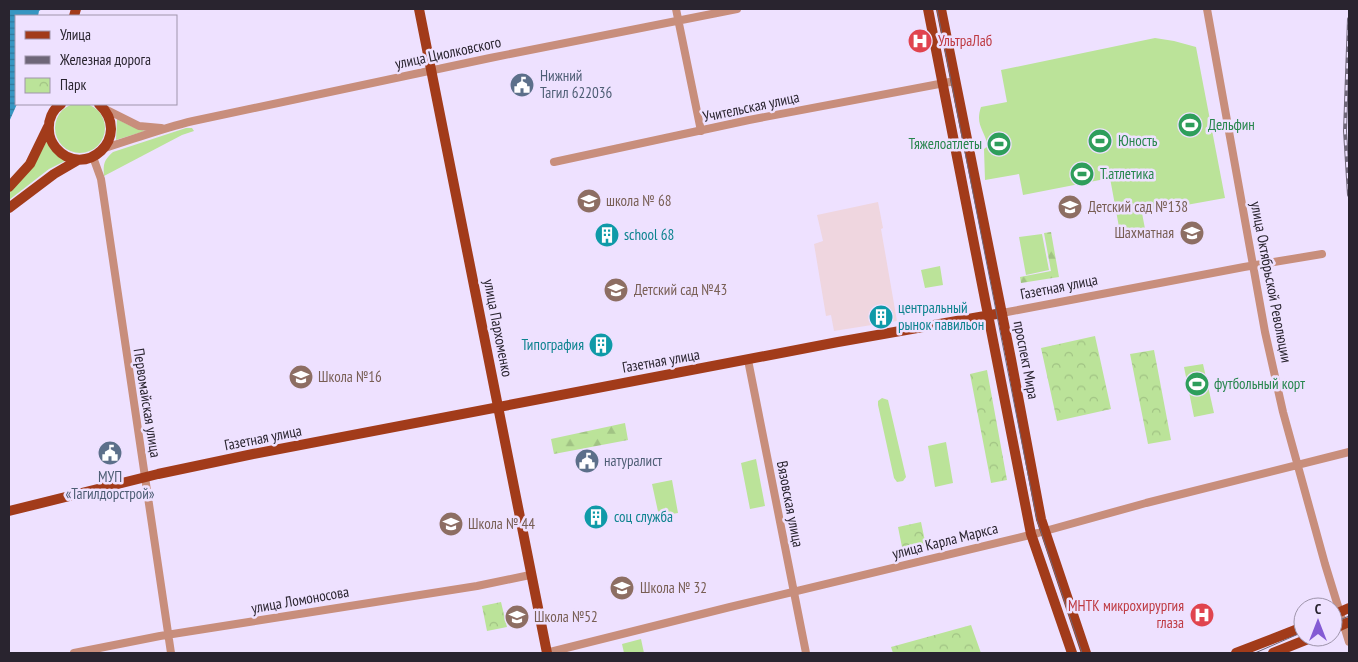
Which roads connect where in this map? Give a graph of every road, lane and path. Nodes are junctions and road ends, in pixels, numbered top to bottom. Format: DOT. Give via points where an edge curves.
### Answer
graph roads {
  1 [pos="419,9"];
  2 [pos="676,9"];
  3 [pos="737,9"];
  4 [pos="928,9"];
  5 [pos="941,9"];
  6 [pos="1208,9"];
  7 [pos="679,22"];
  8 [pos="431,70"];
  9 [pos="955,81"];
  10 [pos="944,83"];
  11 [pos="102,107"];
  12 [pos="53,108"];
  13 [pos="48,126"];
  14 [pos="165,128"];
  15 [pos="701,131"];
  16 [pos="105,148"];
  17 [pos="93,157"];
  18 [pos="78,160"];
  19 [pos="554,162"];
  20 [pos="9,187"];
  21 [pos="9,208"];
  22 [pos="1322,254"];
  23 [pos="1253,266"];
  24 [pos="1002,313"];
  25 [pos="988,315"];
  26 [pos="748,360"];
  27 [pos="497,408"];
  28 [pos="1349,452"];
  29 [pos="1298,465"];
  30 [pos="144,477"];
  31 [pos="9,511"];
  32 [pos="1044,530"];
  33 [pos="1031,534"];
  34 [pos="530,575"];
  35 [pos="793,592"];
  36 [pos="1337,597"];
  37 [pos="1347,623"];
  38 [pos="1293,631"];
  39 [pos="168,634"];
  40 [pos="1349,642"];
  41 [pos="1293,645"];
  42 [pos="74,653"];
  43 [pos="172,653"];
  44 [pos="547,653"];
  45 [pos="806,653"];
  46 [pos="1072,653"];
  47 [pos="1086,653"];
  48 [pos="1236,653"];
  49 [pos="1273,653"];
  1 -- 8 [label="main road, улица Пархоменко"];
  2 -- 7 [label="street"];
  3 -- 7 [label="street, улица Циолковского"];
  4 -- 10 [label="main road, проспект Мира"];
  5 -- 9 [label="main road, проспект Мира"];
  6 -- 23 [label="street, улица Октябрьской Революции"];
  7 -- 8 [label="street, улица Циолковского"];
  7 -- 15 [label="street"];
  8 -- 14 [label="street, улица Циолковского"];
  8 -- 27 [label="main road, улица Пархоменко"];
  9 -- 10 [label="street, Учительская улица"];
  9 -- 24 [label="main road, проспект Мира"];
  10 -- 15 [label="street, Учительская улица"];
  10 -- 25 [label="main road, проспект Мира"];
  11 -- 14 [label="street, улица Циолковского" via="139,126"];
  11 -- 16 [label="main road" via="111,125"];
  12 -- 13 [label="main road"];
  13 -- 18 [label="main road" via="53,145 68,158"];
  13 -- 20 [label="main road" via="30,164"];
  14 -- 16 [label="street, улица Циолковского"];
  15 -- 19 [label="street, Учительская улица"];
  16 -- 17 [label="main road"];
  17 -- 18 [label="main road"];
  17 -- 30 [label="street, Первомайская улица" via="101,179"];
  18 -- 21 [label="main road"];
  22 -- 23 [label="street, Газетная улица"];
  23 -- 24 [label="street, Газетная улица"];
  23 -- 29 [label="street, улица Октябрьской Революции" via="1283,412"];
  24 -- 25 [label="main road, Газетная улица"];
  24 -- 32 [label="main road, проспект Мира"];
  25 -- 26 [label="main road, Газетная улица"];
  25 -- 33 [label="main road, проспект Мира"];
  26 -- 27 [label="main road, Газетная улица"];
  26 -- 35 [label="street, Вязовская улица"];
  27 -- 30 [label="main road, Газетная улица"];
  27 -- 34 [label="main road, улица Пархоменко"];
  28 -- 29 [label="street, улица Карла Маркса"];
  29 -- 32 [label="street, улица Карла Маркса"];
  29 -- 36 [label="street, улица Октябрьской Революции"];
  30 -- 31 [label="main road, Газетная улица"];
  30 -- 39 [label="street, Первомайская улица"];
  32 -- 33 [label="street, улица Карла Маркса"];
  32 -- 47 [label="main road, проспект Мира"];
  33 -- 35 [label="street, улица Карла Маркса"];
  33 -- 46 [label="main road, проспект Мира"];
  34 -- 39 [label="street, улица Ломоносова"];
  34 -- 44 [label="main road, улица Пархоменко"];
  35 -- 44 [label="street, улица Карла Маркса"];
  35 -- 45 [label="street, Вязовская улица"];
  37 -- 40 [label="street, улица Октябрьской Революции"];
  38 -- 48 [label="main road"];
  39 -- 42 [label="street, улица Ломоносова"];
  39 -- 43 [label="street, Первомайская улица"];
  41 -- 49 [label="main road"];
}
